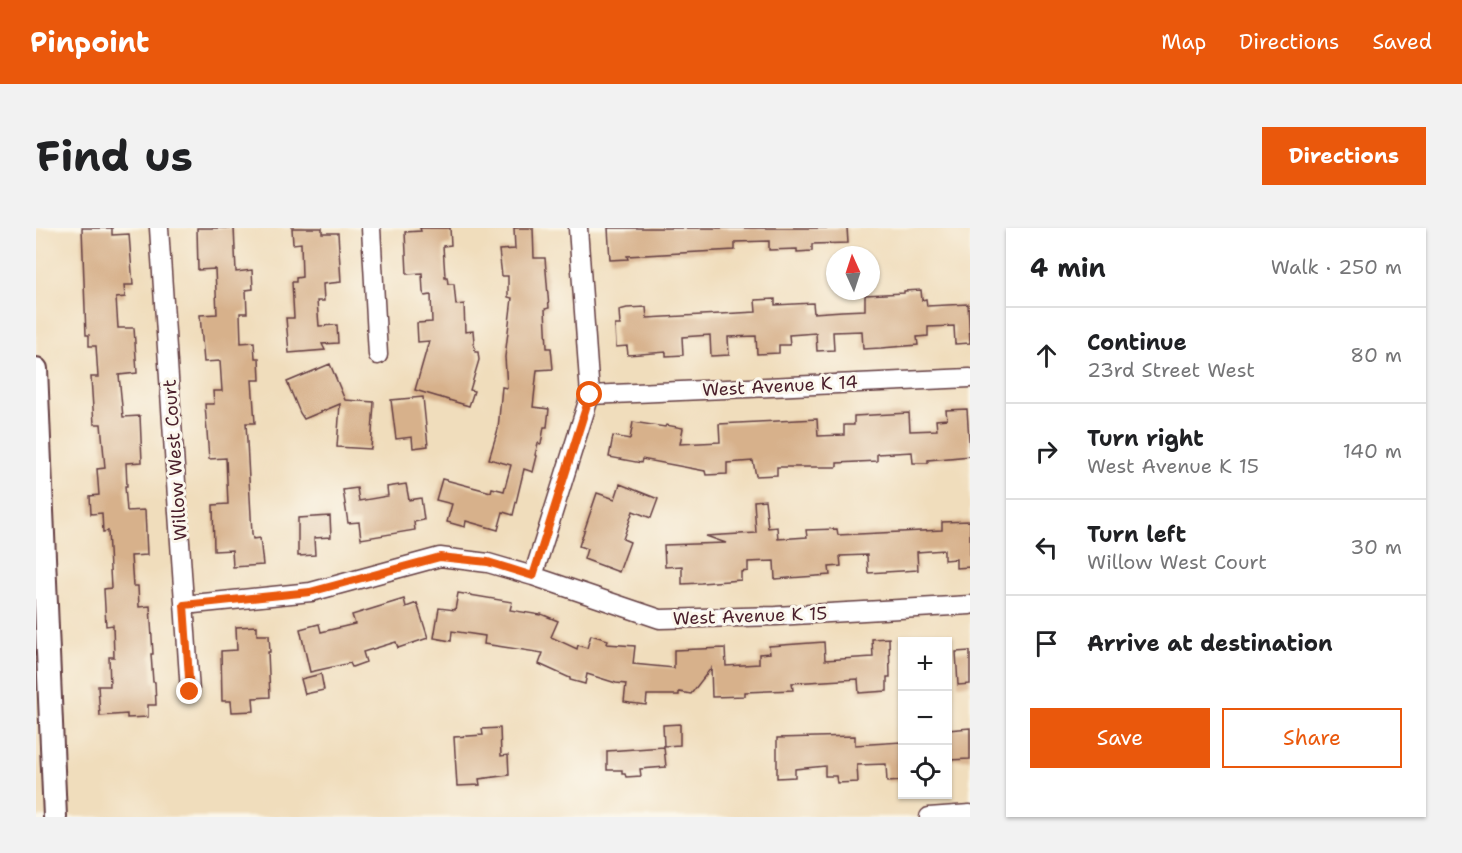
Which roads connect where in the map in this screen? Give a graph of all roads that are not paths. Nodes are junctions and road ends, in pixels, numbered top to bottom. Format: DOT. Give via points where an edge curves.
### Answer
graph roads {
  1 [pos="159,228"];
  2 [pos="371,228"];
  3 [pos="578,228"];
  4 [pos="378,355"];
  5 [pos="36,369"];
  6 [pos="970,378"];
  7 [pos="590,395"];
  8 [pos="37,423"];
  9 [pos="533,576"];
  10 [pos="184,605"];
  11 [pos="970,605"];
  12 [pos="190,692"];
  13 [pos="970,814"];
  14 [pos="55,817"];
  15 [pos="929,817"];
  1 -- 10 [label="street, Willow West Court"];
  2 -- 4 [label="street"];
  3 -- 7 [label="street"];
  5 -- 8 [label="street"];
  6 -- 7 [label="street, West Avenue K 14"];
  7 -- 9 [label="street"];
  8 -- 14 [label="street"];
  9 -- 10 [label="street, West Avenue K 15" via="488,562 440,557 310,592"];
  9 -- 11 [label="street, West Avenue K 15" via="660,619"];
  10 -- 12 [label="street, Willow West Court"];
  13 -- 15 [label="street"];
}
